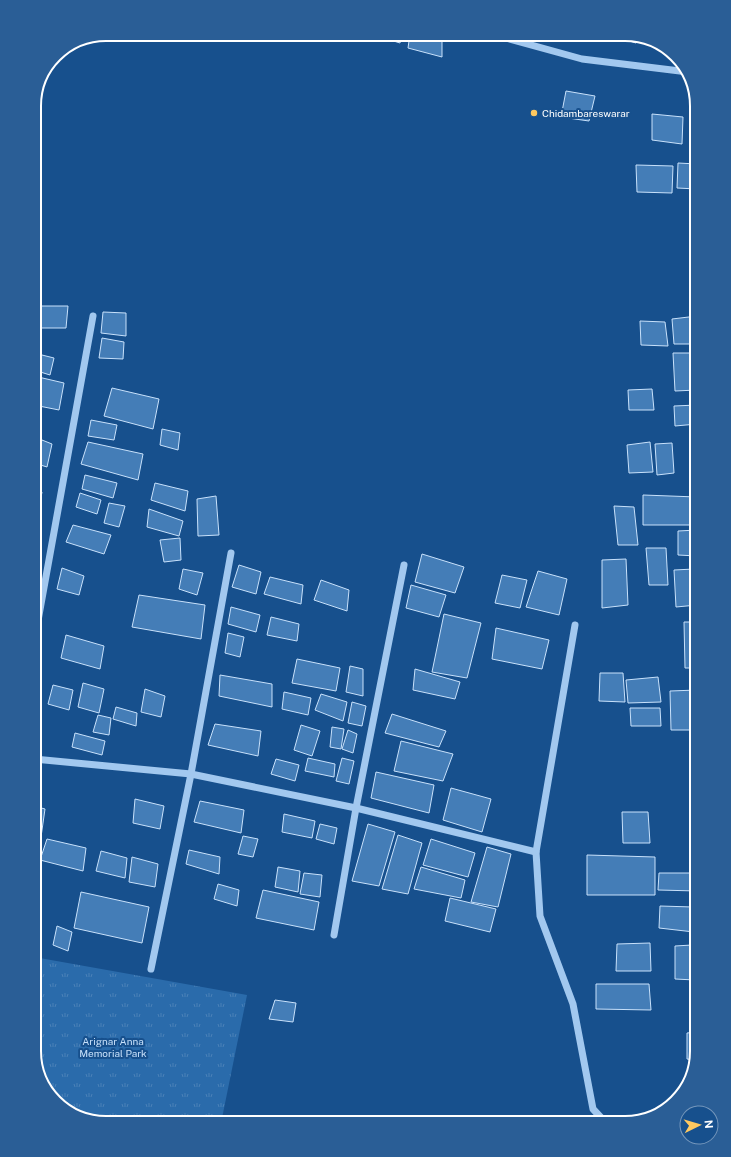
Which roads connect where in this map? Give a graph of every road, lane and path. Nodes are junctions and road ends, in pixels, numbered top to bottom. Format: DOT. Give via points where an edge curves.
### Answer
graph roads {
  1 [pos="520,41"];
  2 [pos="680,71"];
  3 [pos="93,316"];
  4 [pos="231,552"];
  5 [pos="404,565"];
  6 [pos="41,603"];
  7 [pos="575,625"];
  8 [pos="41,759"];
  9 [pos="191,774"];
  10 [pos="356,808"];
  11 [pos="536,852"];
  12 [pos="334,936"];
  13 [pos="151,969"];
  14 [pos="600,1116"];
  1 -- 2 [label="street" via="582,59"];
  3 -- 6 [label="street"];
  4 -- 9 [label="street"];
  5 -- 10 [label="street"];
  7 -- 11 [label="street"];
  8 -- 9 [label="street"];
  9 -- 10 [label="street"];
  9 -- 13 [label="street"];
  10 -- 11 [label="street"];
  10 -- 12 [label="street"];
  11 -- 14 [label="street" via="540,916 573,1004 594,1109"];
}
